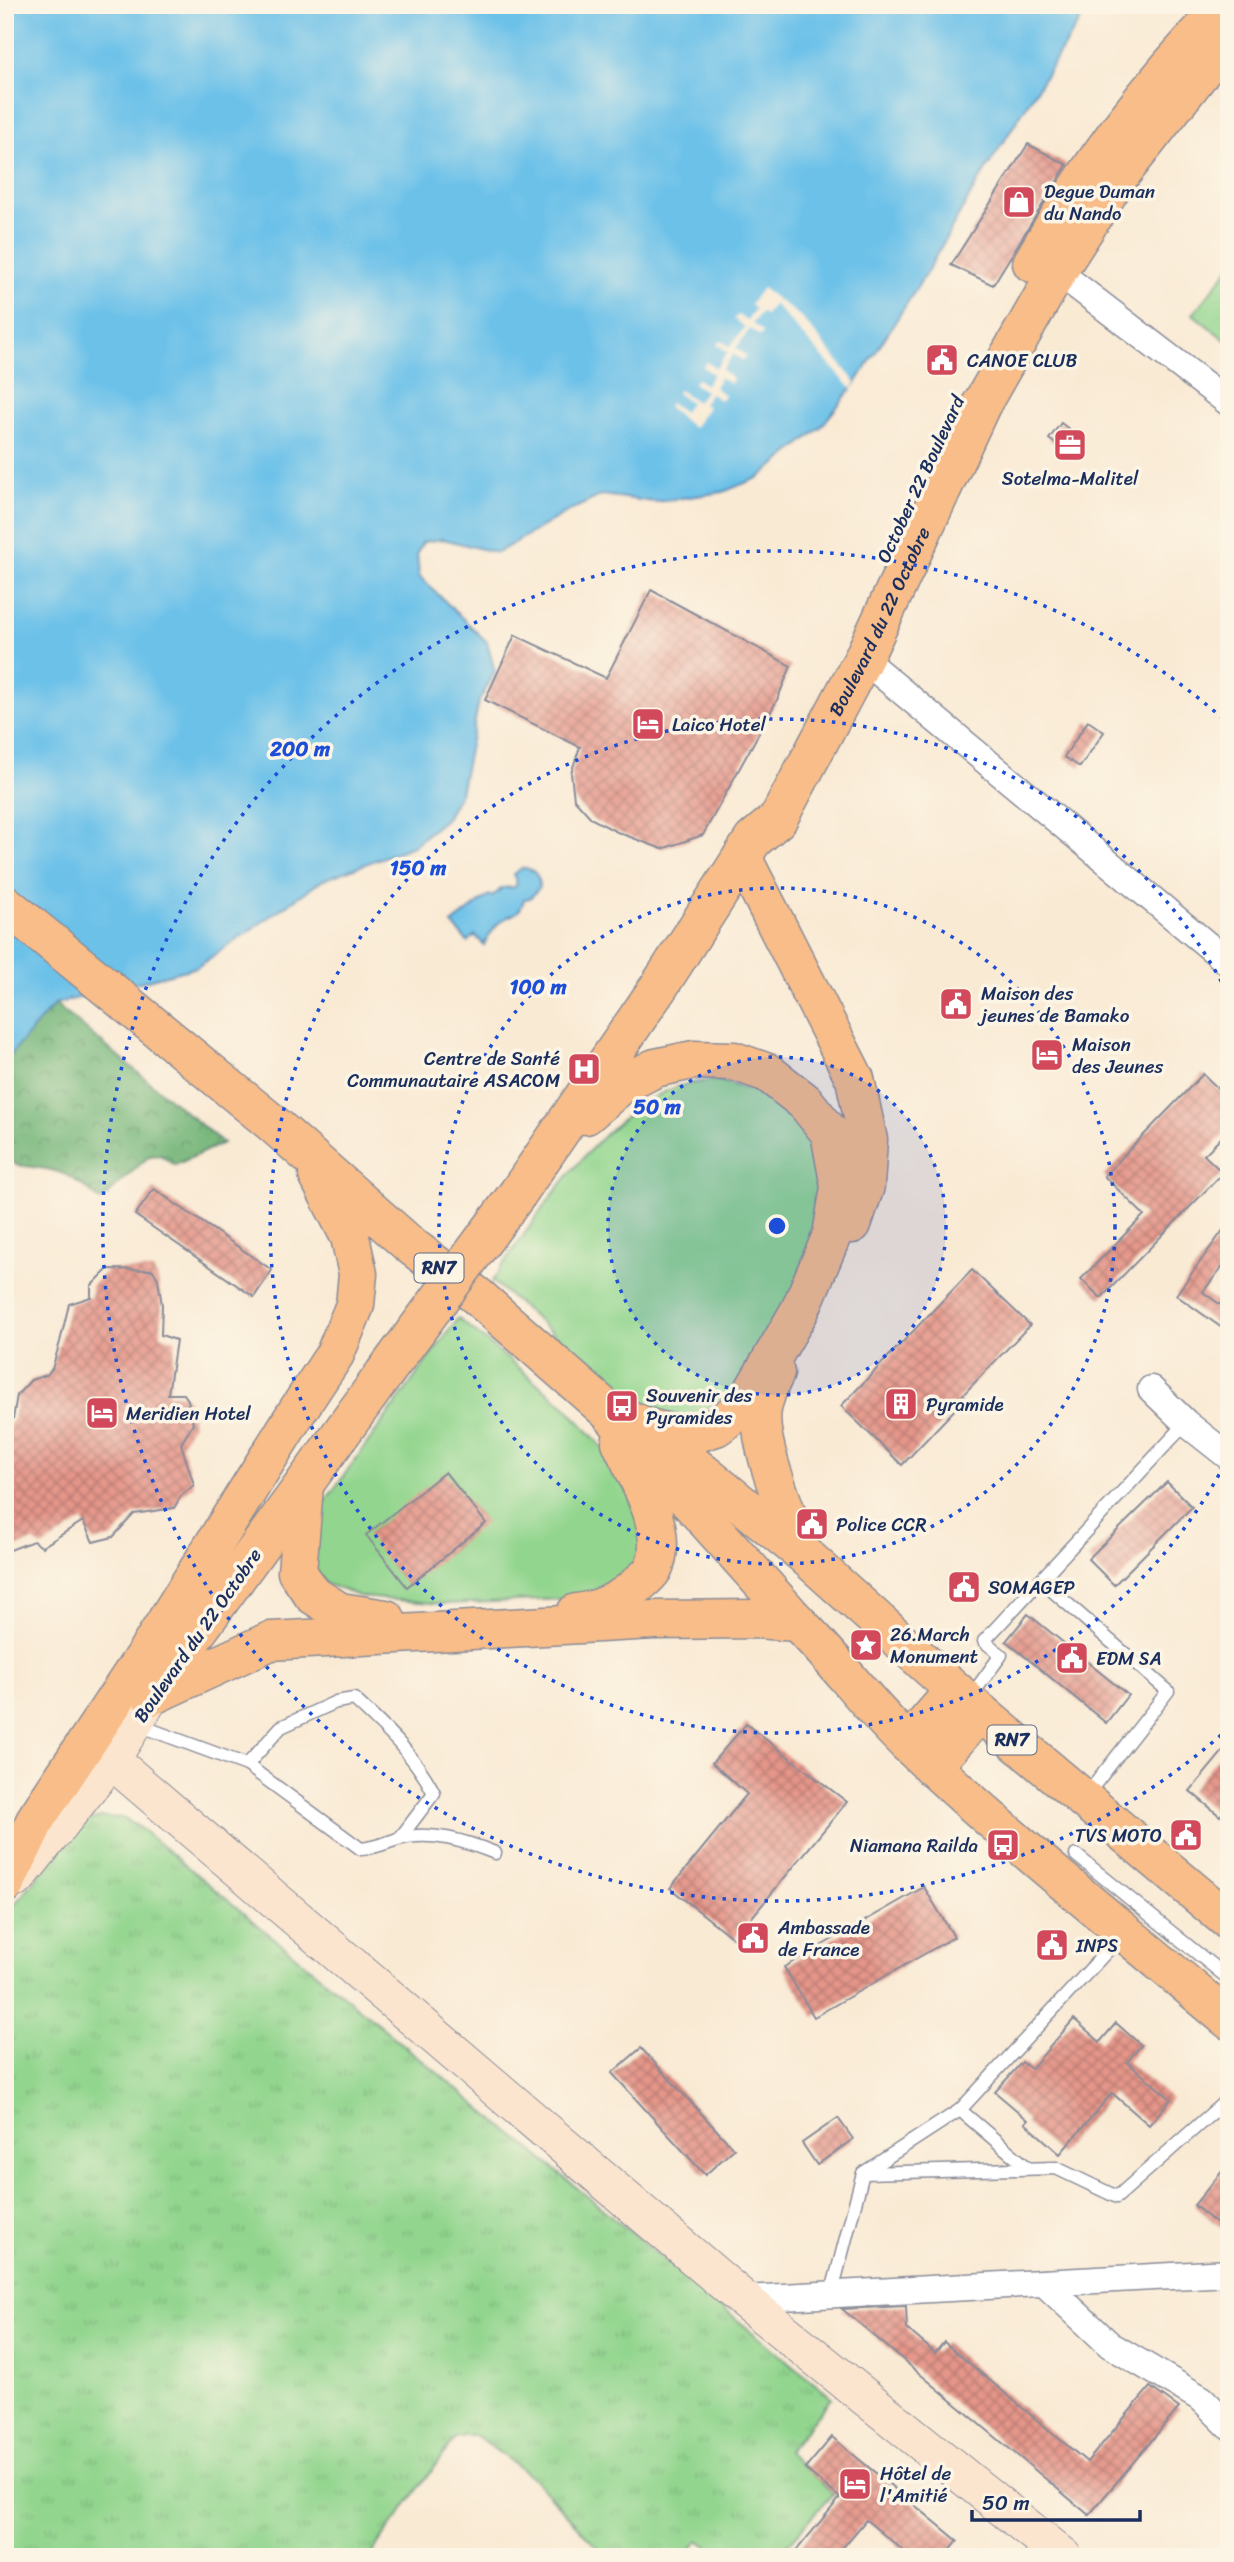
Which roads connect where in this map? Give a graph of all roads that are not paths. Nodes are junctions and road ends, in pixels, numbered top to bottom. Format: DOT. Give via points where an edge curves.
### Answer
graph roads {
  1 [pos="1226,5"];
  2 [pos="1229,42"];
  3 [pos="1047,264"];
  4 [pos="1229,403"];
  5 [pos="863,659"];
  6 [pos="748,849"];
  7 [pos="5,904"];
  8 [pos="1229,963"];
  9 [pos="283,1133"];
  10 [pos="518,1193"];
  11 [pos="1151,1389"];
  12 [pos="608,1411"];
  13 [pos="1186,1423"];
  14 [pos="649,1428"];
  15 [pos="1229,1457"];
  16 [pos="303,1486"];
  17 [pos="801,1552"];
  18 [pos="1040,1580"];
  19 [pos="797,1622"];
  20 [pos="967,1702"];
  21 [pos="143,1710"];
  22 [pos="920,1756"];
  23 [pos="111,1760"];
  24 [pos="247,1765"];
  25 [pos="1082,1800"];
  26 [pos="400,1838"];
  27 [pos="495,1853"];
  28 [pos="1076,1855"];
  29 [pos="5,1884"];
  30 [pos="5,1892"];
  31 [pos="1229,1921"];
  32 [pos="1125,1932"];
  33 [pos="1229,1979"];
  34 [pos="1229,2020"];
  35 [pos="1229,2098"];
  36 [pos="960,2110"];
  37 [pos="1028,2168"];
  38 [pos="863,2173"];
  39 [pos="1229,2273"];
  40 [pos="1044,2283"];
  41 [pos="831,2295"];
  42 [pos="743,2299"];
  43 [pos="1229,2426"];
  44 [pos="1064,2557"];
  1 -- 3 [label="main road, October 22 Boulevard" via="1181,52 1091,167"];
  2 -- 3 [label="main road, Boulevard du 22 Octobre"];
  3 -- 4 [label="street"];
  3 -- 5 [label="main road, Boulevard du 22 Octobre"];
  3 -- 6 [label="main road, October 22 Boulevard" via="959,395 760,808"];
  5 -- 6 [label="main road, Boulevard du 22 Octobre" via="778,818"];
  5 -- 8 [label="street"];
  6 -- 10 [label="main road, Boulevard du 22 Octobre"];
  6 -- 17 [label="main road" via="855,1079 868,1140 865,1186 844,1248 773,1377 762,1410 769,1458"];
  7 -- 9 [label="main road, RN7"];
  9 -- 12 [label="main road, RN7"];
  9 -- 29 [label="main road" via="318,1175 350,1237 358,1274 355,1305 335,1354 37,1817"];
  10 -- 14 [label="main road" via="587,1115 620,1086 655,1068 693,1059 734,1061 768,1073 805,1102 830,1133 840,1187 832,1235 800,1310 748,1400 716,1427 685,1437"];
  10 -- 16 [label="main road, Boulevard du 22 Octobre, bridge"];
  11 -- 13 [label="street"];
  12 -- 14 [label="main road, RN7"];
  12 -- 16 [label="main road" via="651,1509 658,1552 652,1571 620,1600 598,1610 376,1619 340,1612 313,1595 297,1572"];
  12 -- 19 [label="main road"];
  13 -- 15 [label="street"];
  13 -- 18 [label="lane"];
  14 -- 17 [label="main road, RN7"];
  16 -- 21 [label="main road, Boulevard du 22 Octobre"];
  17 -- 20 [label="main road, RN7"];
  18 -- 20 [label="lane" via="984,1641 1001,1655"];
  18 -- 25 [label="lane" via="1168,1691"];
  19 -- 21 [label="main road" via="654,1620 270,1641"];
  19 -- 22 [label="main road"];
  20 -- 22 [label="main road"];
  20 -- 25 [label="main road, RN7"];
  21 -- 23 [label="street, Boulevard du 22 Octobre"];
  21 -- 24 [label="lane"];
  22 -- 32 [label="main road"];
  23 -- 30 [label="street, Boulevard du 22 Octobre"];
  23 -- 42 [label="street"];
  24 -- 26 [label="lane" via="361,1849"];
  24 -- 26 [label="lane" via="281,1727 354,1699 402,1743 435,1793"];
  25 -- 31 [label="main road, RN7"];
  26 -- 27 [label="lane" via="439,1836"];
  28 -- 33 [label="lane"];
  32 -- 34 [label="main road"];
  32 -- 36 [label="lane"];
  35 -- 37 [label="lane" via="1118,2197 1056,2168"];
  36 -- 37 [label="lane"];
  36 -- 38 [label="lane"];
  37 -- 38 [label="lane"];
  38 -- 41 [label="lane"];
  39 -- 40 [label="street"];
  40 -- 41 [label="street"];
  40 -- 43 [label="street" via="1110,2344 1202,2399"];
  41 -- 42 [label="street"];
  42 -- 44 [label="street"];
}
